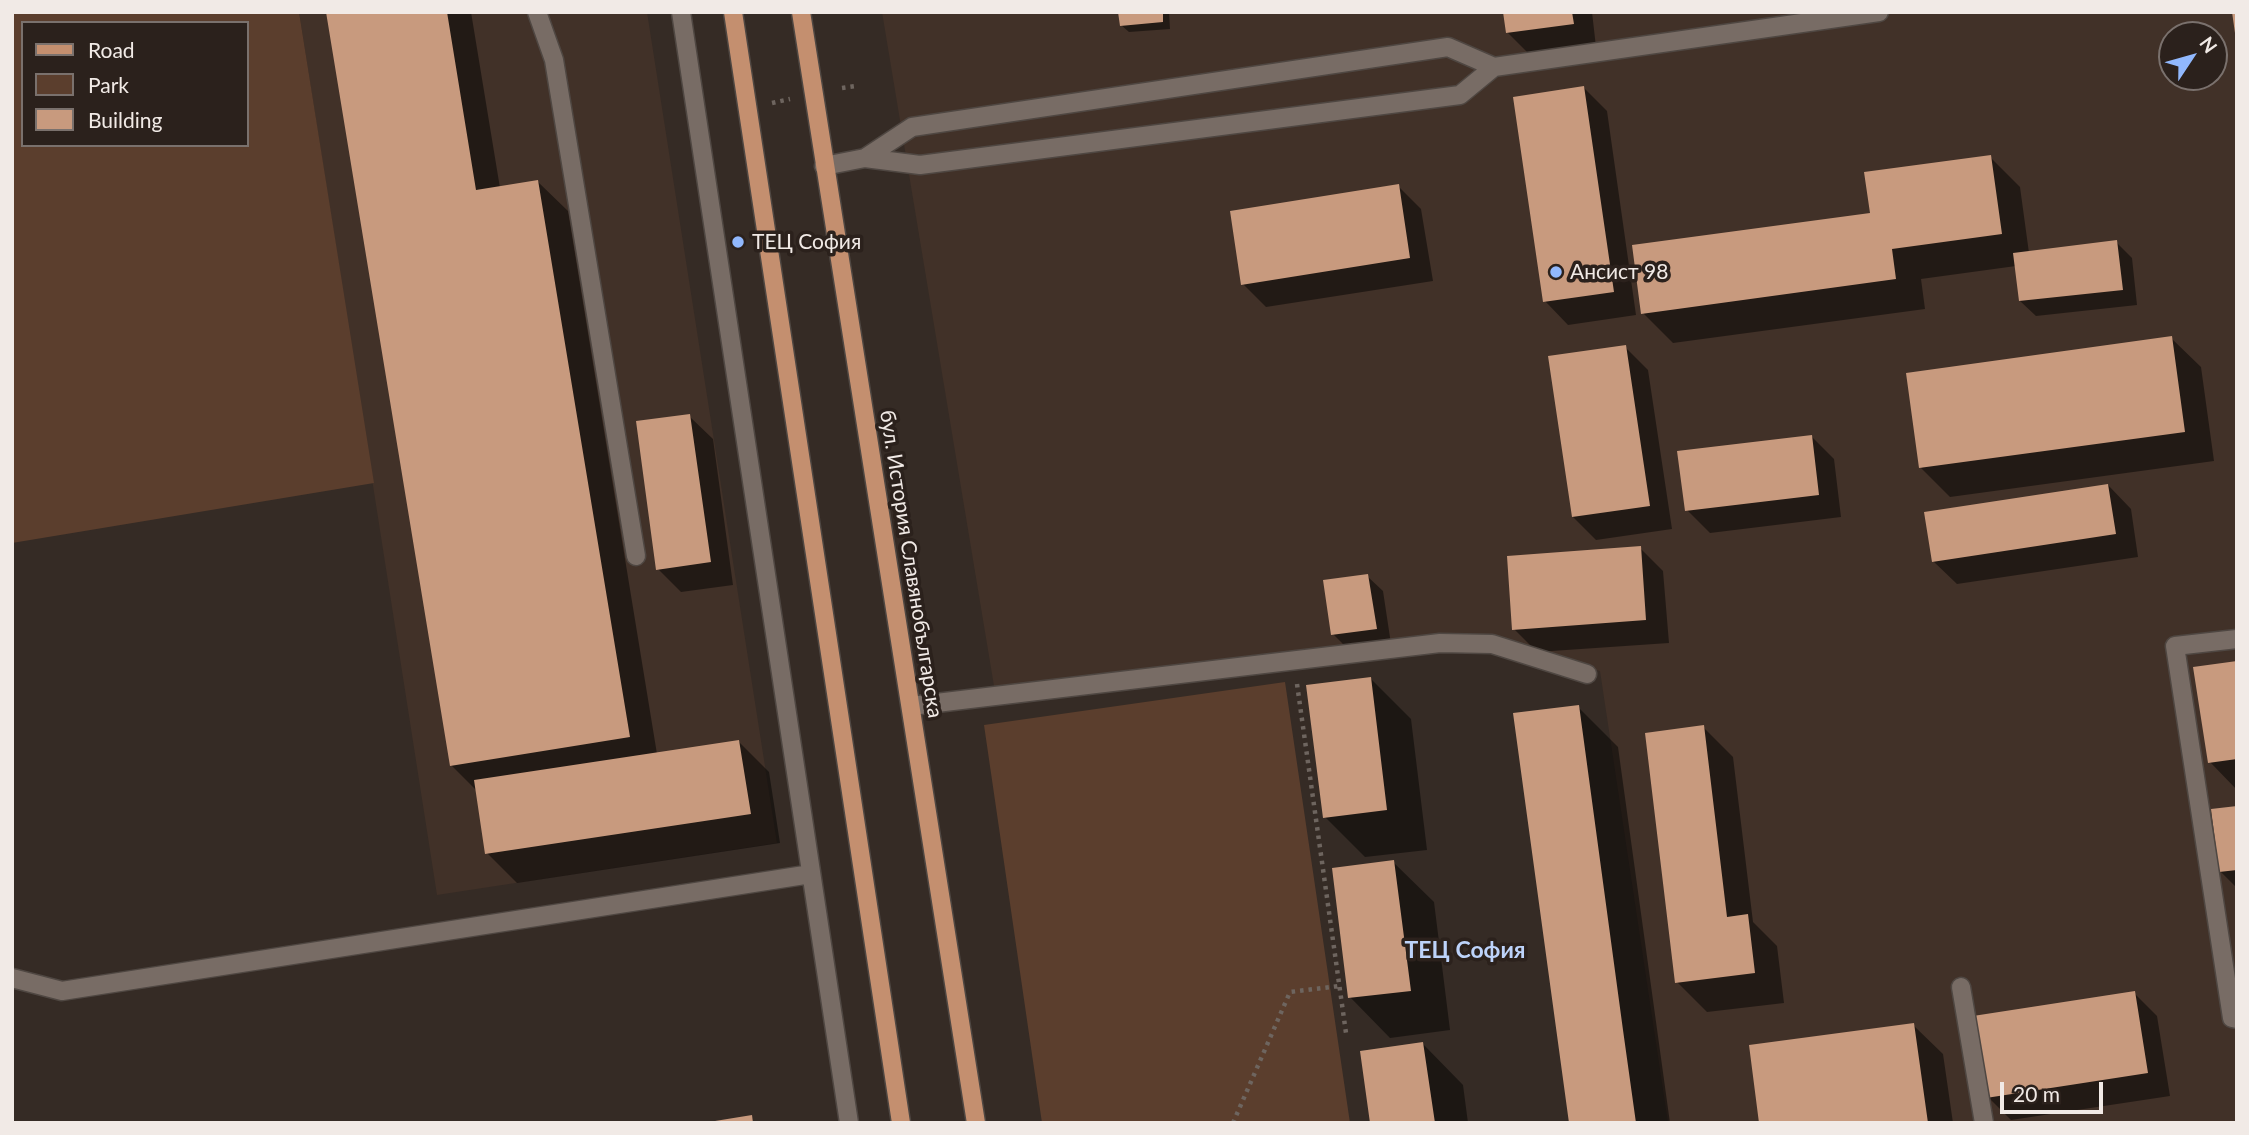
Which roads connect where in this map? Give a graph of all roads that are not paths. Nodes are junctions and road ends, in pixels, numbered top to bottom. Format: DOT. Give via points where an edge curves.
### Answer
graph roads {
  1 [pos="537,12"];
  2 [pos="681,12"];
  3 [pos="733,12"];
  4 [pos="801,12"];
  5 [pos="1879,12"];
  6 [pos="1494,67"];
  7 [pos="865,158"];
  8 [pos="824,166"];
  9 [pos="636,556"];
  10 [pos="2237,639"];
  11 [pos="1587,674"];
  12 [pos="911,706"];
  13 [pos="811,874"];
  14 [pos="12,978"];
  15 [pos="1961,987"];
  16 [pos="2237,1019"];
  17 [pos="849,1123"];
  18 [pos="901,1123"];
  19 [pos="976,1123"];
  20 [pos="1984,1123"];
  1 -- 9 [label="street" via="554,60"];
  2 -- 13 [label="street"];
  3 -- 18 [label="main road"];
  4 -- 8 [label="main road, бул. История Славянобългарска"];
  5 -- 6 [label="street"];
  6 -- 7 [label="street" via="1460,95 920,165"];
  6 -- 7 [label="street" via="1448,47 912,127"];
  7 -- 8 [label="street"];
  8 -- 12 [label="main road, бул. История Славянобългарска"];
  10 -- 16 [label="street" via="2175,646 2232,1018"];
  11 -- 12 [label="street" via="1492,644 1440,643"];
  12 -- 19 [label="main road, бул. История Славянобългарска"];
  13 -- 14 [label="street" via="62,991"];
  13 -- 17 [label="street"];
  15 -- 20 [label="street"];
}
